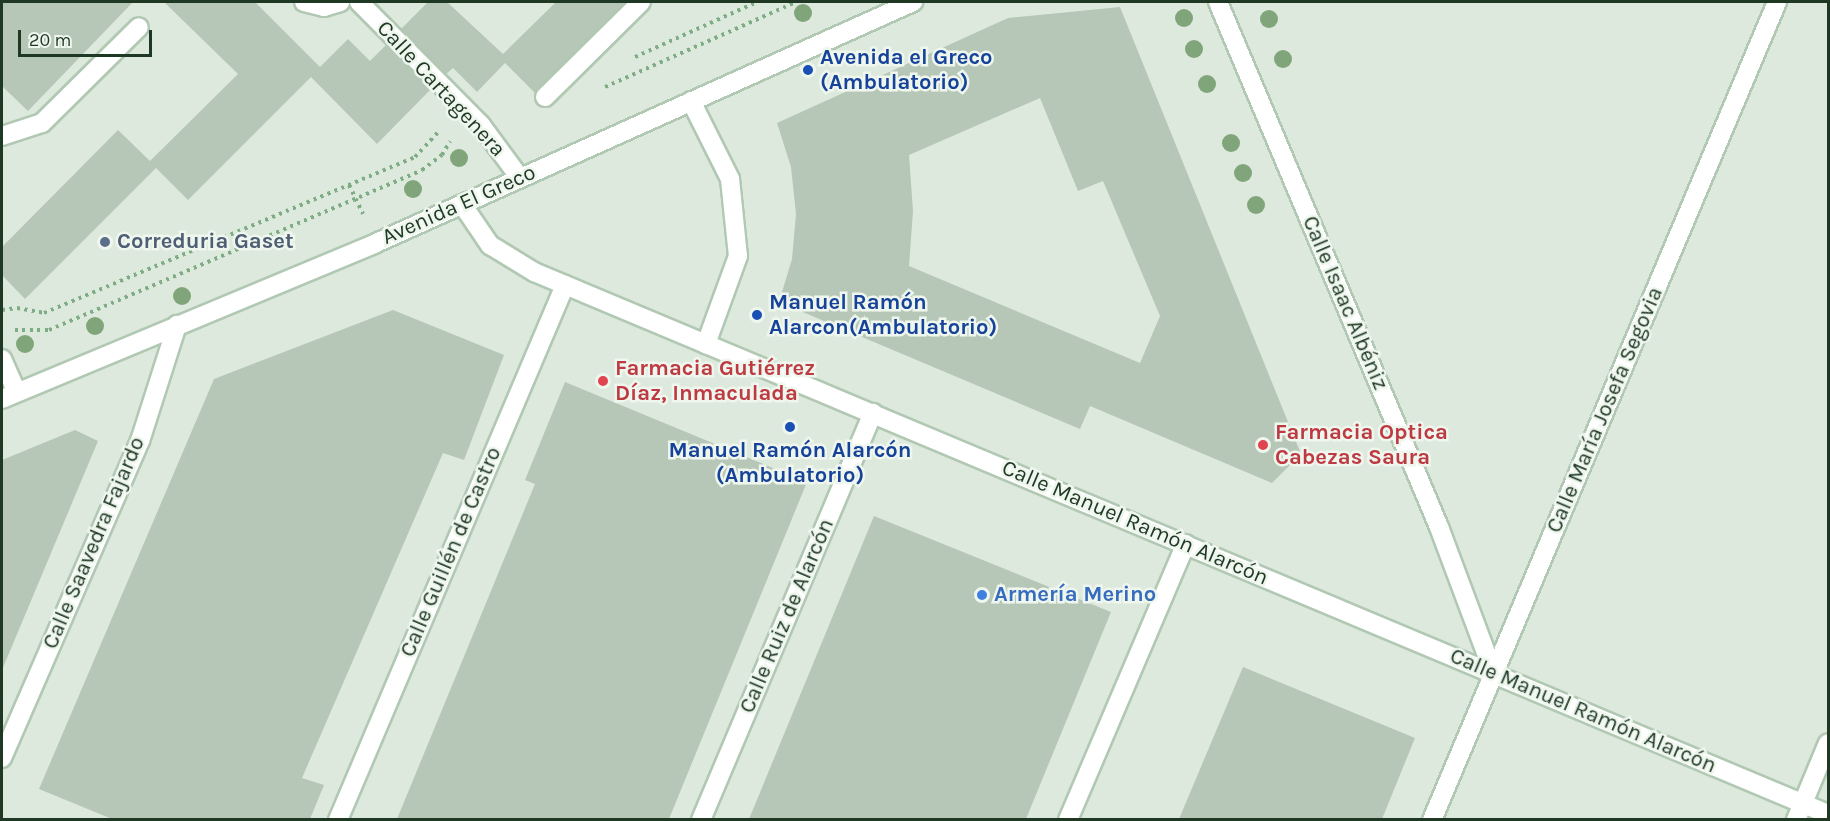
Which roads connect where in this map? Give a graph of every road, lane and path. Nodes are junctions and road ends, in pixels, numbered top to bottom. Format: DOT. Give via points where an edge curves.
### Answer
graph roads {
  1 [pos="304,2"];
  2 [pos="340,2"];
  3 [pos="359,2"];
  4 [pos="640,2"];
  5 [pos="758,2"];
  6 [pos="796,2"];
  7 [pos="913,2"];
  8 [pos="1218,2"];
  9 [pos="1777,2"];
  10 [pos="139,27"];
  11 [pos="630,59"];
  12 [pos="595,91"];
  13 [pos="545,97"];
  14 [pos="691,101"];
  15 [pos="467,112"];
  16 [pos="481,125"];
  17 [pos="2,136"];
  18 [pos="520,178"];
  19 [pos="349,184"];
  20 [pos="356,199"];
  21 [pos="462,204"];
  22 [pos="367,223"];
  23 [pos="565,285"];
  24 [pos="2,310"];
  25 [pos="177,325"];
  26 [pos="10,331"];
  27 [pos="706,344"];
  28 [pos="2,359"];
  29 [pos="9,395"];
  30 [pos="873,413"];
  31 [pos="1186,544"];
  32 [pos="1494,674"];
  33 [pos="1828,743"];
  34 [pos="2,758"];
  35 [pos="1799,811"];
  36 [pos="1828,814"];
  37 [pos="338,819"];
  38 [pos="701,819"];
  39 [pos="1068,819"];
  40 [pos="1432,819"];
  1 -- 2 [label="street" via="324,7"];
  3 -- 15 [label="street, Calle Cartagenera"];
  4 -- 13 [label="street"];
  5 -- 11 [label="path"];
  6 -- 12 [label="path"];
  7 -- 14 [label="street, Avenida El Greco"];
  8 -- 32 [label="street, Calle Isaac Albéniz" via="1439,527"];
  9 -- 32 [label="street, Calle María Josefa Segovia"];
  10 -- 17 [label="street" via="42,123"];
  14 -- 18 [label="street, Avenida El Greco"];
  14 -- 27 [label="street" via="730,179 738,256"];
  15 -- 16 [label="street, Calle Cartagenera"];
  15 -- 19 [label="path" via="434,135 415,156"];
  16 -- 18 [label="street, Calle Cartagenera"];
  16 -- 20 [label="path" via="450,141 442,155 422,170"];
  18 -- 21 [label="street, Avenida El Greco"];
  19 -- 20 [label="path"];
  19 -- 24 [label="path" via="44,314 17,308"];
  20 -- 22 [label="path"];
  20 -- 26 [label="path" via="49,330"];
  21 -- 23 [label="street, Calle Manuel Ramón Alarcón" via="490,245"];
  21 -- 25 [label="street, Avenida El Greco"];
  23 -- 27 [label="street, Calle Manuel Ramón Alarcón"];
  23 -- 37 [label="street, Calle Guillén de Castro"];
  25 -- 29 [label="street, Avenida El Greco"];
  25 -- 34 [label="street, Calle Saavedra Fajardo" via="140,441"];
  27 -- 30 [label="street, Calle Manuel Ramón Alarcón"];
  28 -- 29 [label="street"];
  30 -- 31 [label="street, Calle Manuel Ramón Alarcón"];
  30 -- 38 [label="street, Calle Ruiz de Alarcón"];
  31 -- 32 [label="street, Calle Manuel Ramón Alarcón"];
  31 -- 39 [label="street"];
  32 -- 35 [label="street, Calle Manuel Ramón Alarcón"];
  32 -- 40 [label="street, Calle María Josefa Segovia"];
  33 -- 35 [label="street"];
  35 -- 36 [label="street, Calle Manuel Ramón Alarcón"];
}
